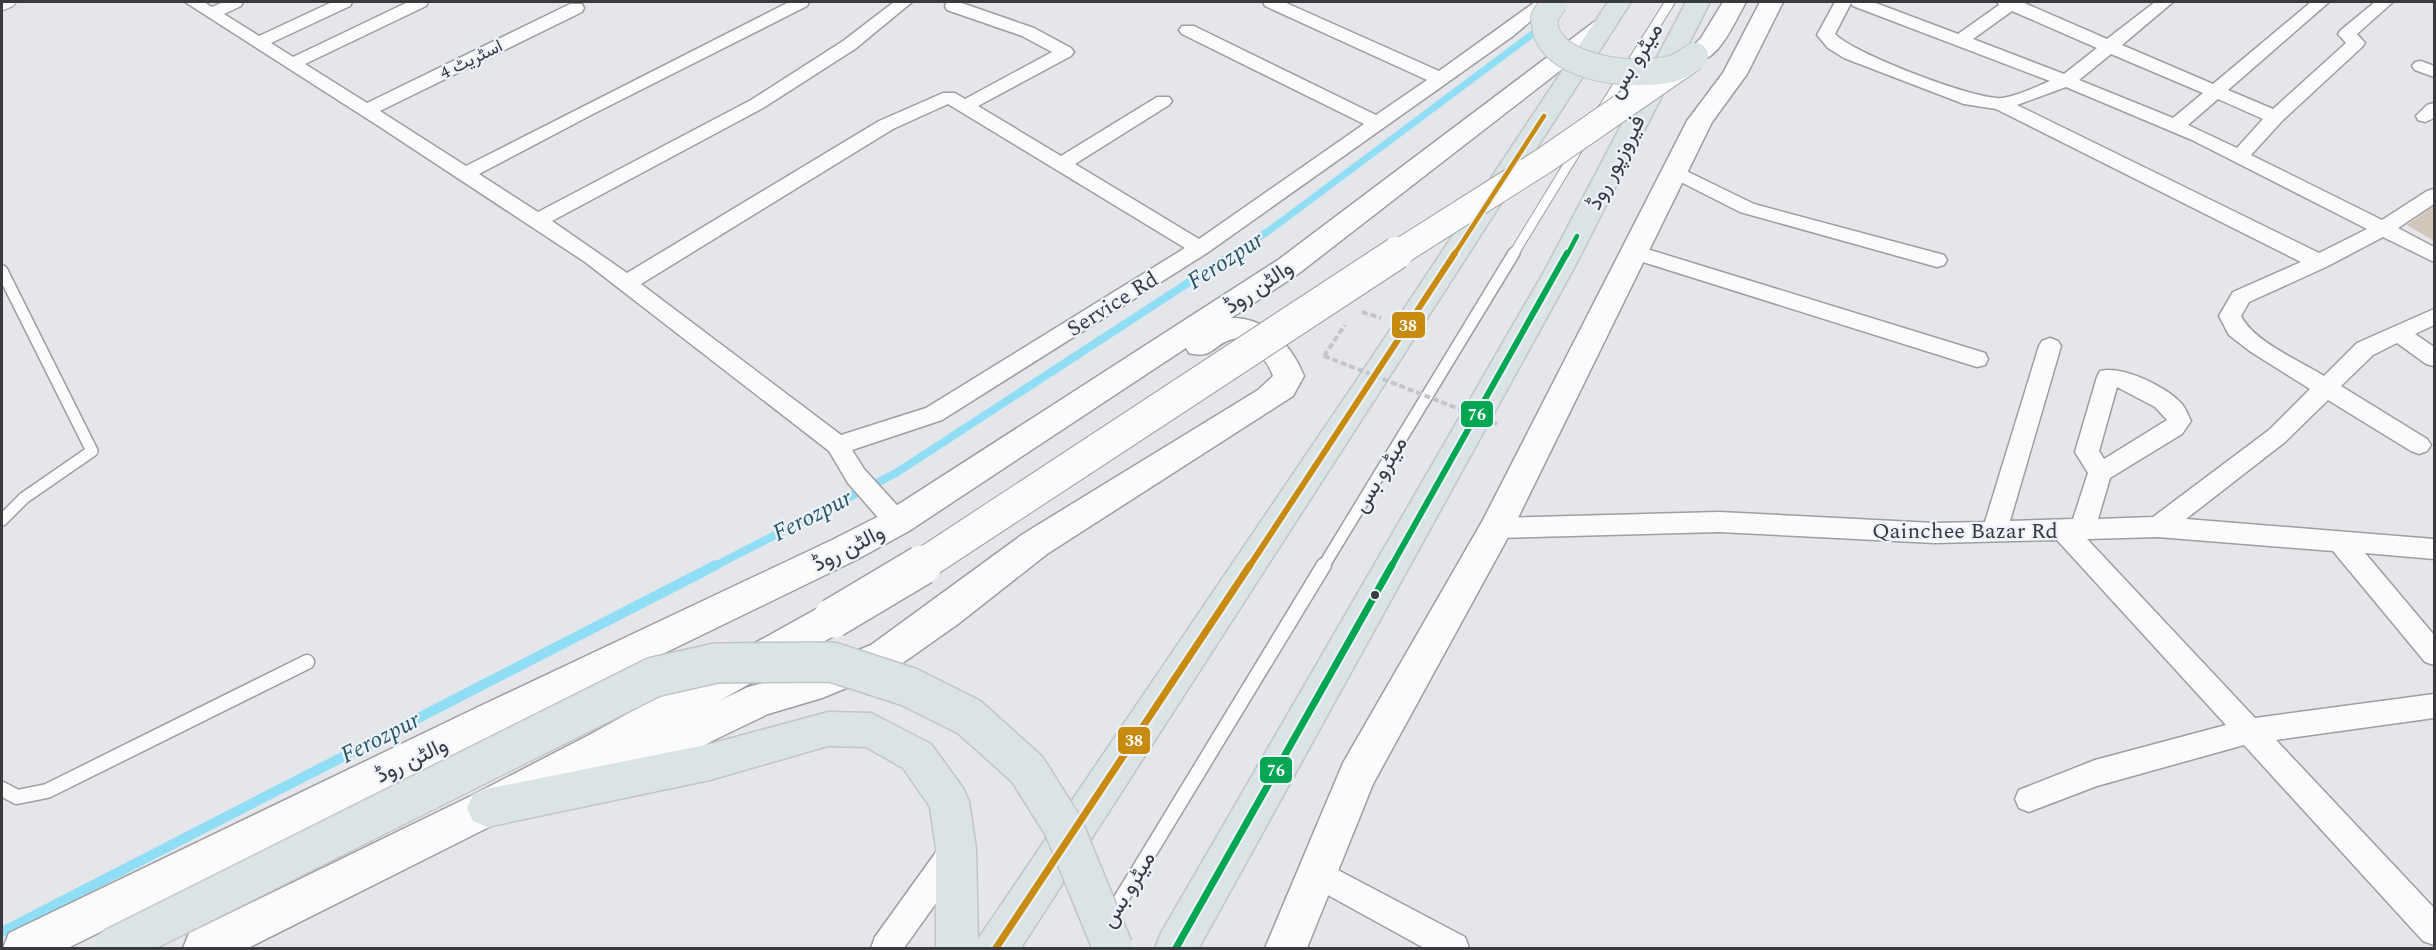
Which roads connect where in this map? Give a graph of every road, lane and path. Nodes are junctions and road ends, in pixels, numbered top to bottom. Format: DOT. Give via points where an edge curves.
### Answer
graph roads {
  1 [pos="11,2"];
  2 [pos="193,2"];
  3 [pos="235,2"];
  4 [pos="344,2"];
  5 [pos="420,2"];
  6 [pos="801,2"];
  7 [pos="904,2"];
  8 [pos="1271,2"];
  9 [pos="1545,2"];
  10 [pos="1554,2"];
  11 [pos="1670,2"];
  12 [pos="1698,2"];
  13 [pos="1734,2"];
  14 [pos="1771,2"];
  15 [pos="1843,2"];
  16 [pos="1859,2"];
  17 [pos="2010,2"];
  18 [pos="2165,2"];
  19 [pos="2321,2"];
  20 [pos="2385,2"];
  21 [pos="2,6"];
  22 [pos="954,6"];
  23 [pos="576,8"];
  24 [pos="212,13"];
  25 [pos="1610,14"];
  26 [pos="1188,30"];
  27 [pos="1961,40"];
  28 [pos="259,42"];
  29 [pos="2109,45"];
  30 [pos="1695,56"];
  31 [pos="292,64"];
  32 [pos="1440,79"];
  33 [pos="2066,81"];
  34 [pos="2216,92"];
  35 [pos="1163,101"];
  36 [pos="2000,104"];
  37 [pos="965,106"];
  38 [pos="367,110"];
  39 [pos="2275,117"];
  40 [pos="1377,123"];
  41 [pos="2175,126"];
  42 [pos="2240,156"];
  43 [pos="1062,164"];
  44 [pos="1674,171"];
  45 [pos="465,174"];
  46 [pos="2434,195"];
  47 [pos="537,221"];
  48 [pos="2383,229"];
  49 [pos="1200,248"];
  50 [pos="1634,252"];
  51 [pos="2434,255"];
  52 [pos="1937,260"];
  53 [pos="2319,262"];
  54 [pos="2,271"];
  55 [pos="626,283"];
  56 [pos="2434,316"];
  57 [pos="1349,319"];
  58 [pos="2398,333"];
  59 [pos="2050,346"];
  60 [pos="2434,358"];
  61 [pos="1977,359"];
  62 [pos="2325,389"];
  63 [pos="1500,425"];
  64 [pos="837,445"];
  65 [pos="2419,445"];
  66 [pos="974,473"];
  67 [pos="2100,473"];
  68 [pos="2,520"];
  69 [pos="897,522"];
  70 [pos="2158,527"];
  71 [pos="1496,528"];
  72 [pos="2073,530"];
  73 [pos="1994,532"];
  74 [pos="2340,542"];
  75 [pos="2434,549"];
  76 [pos="2434,654"];
  77 [pos="307,662"];
  78 [pos="2434,705"];
  79 [pos="2250,731"];
  80 [pos="602,784"];
  81 [pos="2,789"];
  82 [pos="2030,800"];
  83 [pos="487,808"];
  84 [pos="956,849"];
  85 [pos="1317,873"];
  86 [pos="2434,930"];
  87 [pos="1105,943"];
  88 [pos="24,948"];
  89 [pos="113,948"];
  90 [pos="204,948"];
  91 [pos="886,948"];
  92 [pos="957,948"];
  93 [pos="996,948"];
  94 [pos="1176,948"];
  95 [pos="1286,948"];
  96 [pos="1454,948"];
  1 -- 21 [label="lane"];
  2 -- 24 [label="street"];
  3 -- 24 [label="street"];
  4 -- 28 [label="street"];
  5 -- 31 [label="street"];
  6 -- 45 [label="street"];
  7 -- 47 [label="street" via="849,45 757,104"];
  8 -- 32 [label="street"];
  9 -- 32 [label="street, Service Rd"];
  10 -- 30 [label="main road, bridge" via="1544,18 1548,36 1563,51 1588,64 1640,73 1672,69"];
  11 -- 87 [label="lane, میٹرو بس" via="1559,179"];
  12 -- 94 [label="main road, فیروزپور روڈ" via="1559,270"];
  13 -- 30 [label="main road" via="1711,42"];
  14 -- 44 [label="main road" via="1735,74 1700,121"];
  15 -- 36 [label="street" via="1826,35 1834,44 1850,54 1970,100"];
  16 -- 27 [label="street"];
  17 -- 27 [label="street"];
  17 -- 29 [label="street"];
  18 -- 29 [label="street"];
  19 -- 34 [label="street"];
  20 -- 39 [label="street" via="2348,34 2356,43"];
  22 -- 37 [label="street" via="1028,32 1065,52"];
  23 -- 38 [label="street, اسٹریٹ 4"];
  24 -- 28 [label="street"];
  25 -- 66 [label="main road, والٹن روڈ" via="1288,267"];
  25 -- 93 [label="main road" via="1357,405"];
  26 -- 40 [label="street"];
  27 -- 33 [label="street"];
  28 -- 31 [label="street"];
  29 -- 33 [label="street"];
  29 -- 34 [label="street"];
  30 -- 83 [label="main road, bridge" via="1545,160 934,558 605,746"];
  31 -- 38 [label="street"];
  32 -- 40 [label="street, Service Rd"];
  33 -- 36 [label="street"];
  33 -- 41 [label="street"];
  34 -- 39 [label="street"];
  34 -- 41 [label="street"];
  35 -- 43 [label="street"];
  36 -- 53 [label="street"];
  37 -- 43 [label="street"];
  37 -- 55 [label="street" via="949,97 886,125"];
  38 -- 45 [label="street"];
  39 -- 42 [label="street"];
  40 -- 49 [label="street, Service Rd"];
  41 -- 42 [label="street"];
  42 -- 48 [label="street"];
  43 -- 49 [label="street"];
  44 -- 50 [label="main road"];
  44 -- 52 [label="street" via="1747,208"];
  45 -- 47 [label="street"];
  46 -- 48 [label="street"];
  47 -- 55 [label="street"];
  48 -- 51 [label="street"];
  48 -- 53 [label="street"];
  49 -- 64 [label="street, Service Rd" via="934,414"];
  50 -- 61 [label="street"];
  50 -- 71 [label="main road"];
  53 -- 62 [label="street" via="2241,297 2230,316 2237,330"];
  54 -- 68 [label="lane" via="92,451 24,498"];
  55 -- 64 [label="street"];
  56 -- 58 [label="street"];
  57 -- 63 [label="path, bridge" via="1324,356"];
  58 -- 60 [label="street"];
  58 -- 62 [label="street" via="2365,349"];
  59 -- 73 [label="street"];
  62 -- 65 [label="street"];
  62 -- 70 [label="street" via="2277,436"];
  64 -- 69 [label="street" via="856,476"];
  66 -- 69 [label="main road, والٹن روڈ"];
  66 -- 80 [label="main road" via="1006,475 1221,330 1248,329 1276,350 1285,364 1288,376 1282,388 1269,398 1035,544 884,656 809,687 761,699"];
  67 -- 72 [label="street"];
  69 -- 88 [label="main road, والٹن روڈ"];
  70 -- 72 [label="street, Qainchee Bazar Rd"];
  70 -- 74 [label="street, Qainchee Bazar Rd"];
  71 -- 73 [label="street, Qainchee Bazar Rd" via="1719,522 1934,533"];
  71 -- 85 [label="main road" via="1357,776"];
  72 -- 73 [label="street, Qainchee Bazar Rd"];
  72 -- 79 [label="street"];
  74 -- 75 [label="street, Qainchee Bazar Rd"];
  74 -- 76 [label="street"];
  77 -- 81 [label="lane" via="47,791 16,799"];
  78 -- 79 [label="street"];
  79 -- 82 [label="street" via="2095,773"];
  79 -- 86 [label="street"];
  80 -- 83 [label="main road"];
  80 -- 84 [label="main road" via="710,762 828,729 871,730 917,756 949,801"];
  83 -- 90 [label="main road"];
  84 -- 91 [label="street"];
  84 -- 92 [label="main road"];
  85 -- 95 [label="main road"];
  85 -- 96 [label="street"];
  87 -- 89 [label="main road, bridge" via="1063,826 1027,770 969,717 909,687 832,662 716,663 654,677"];
}
